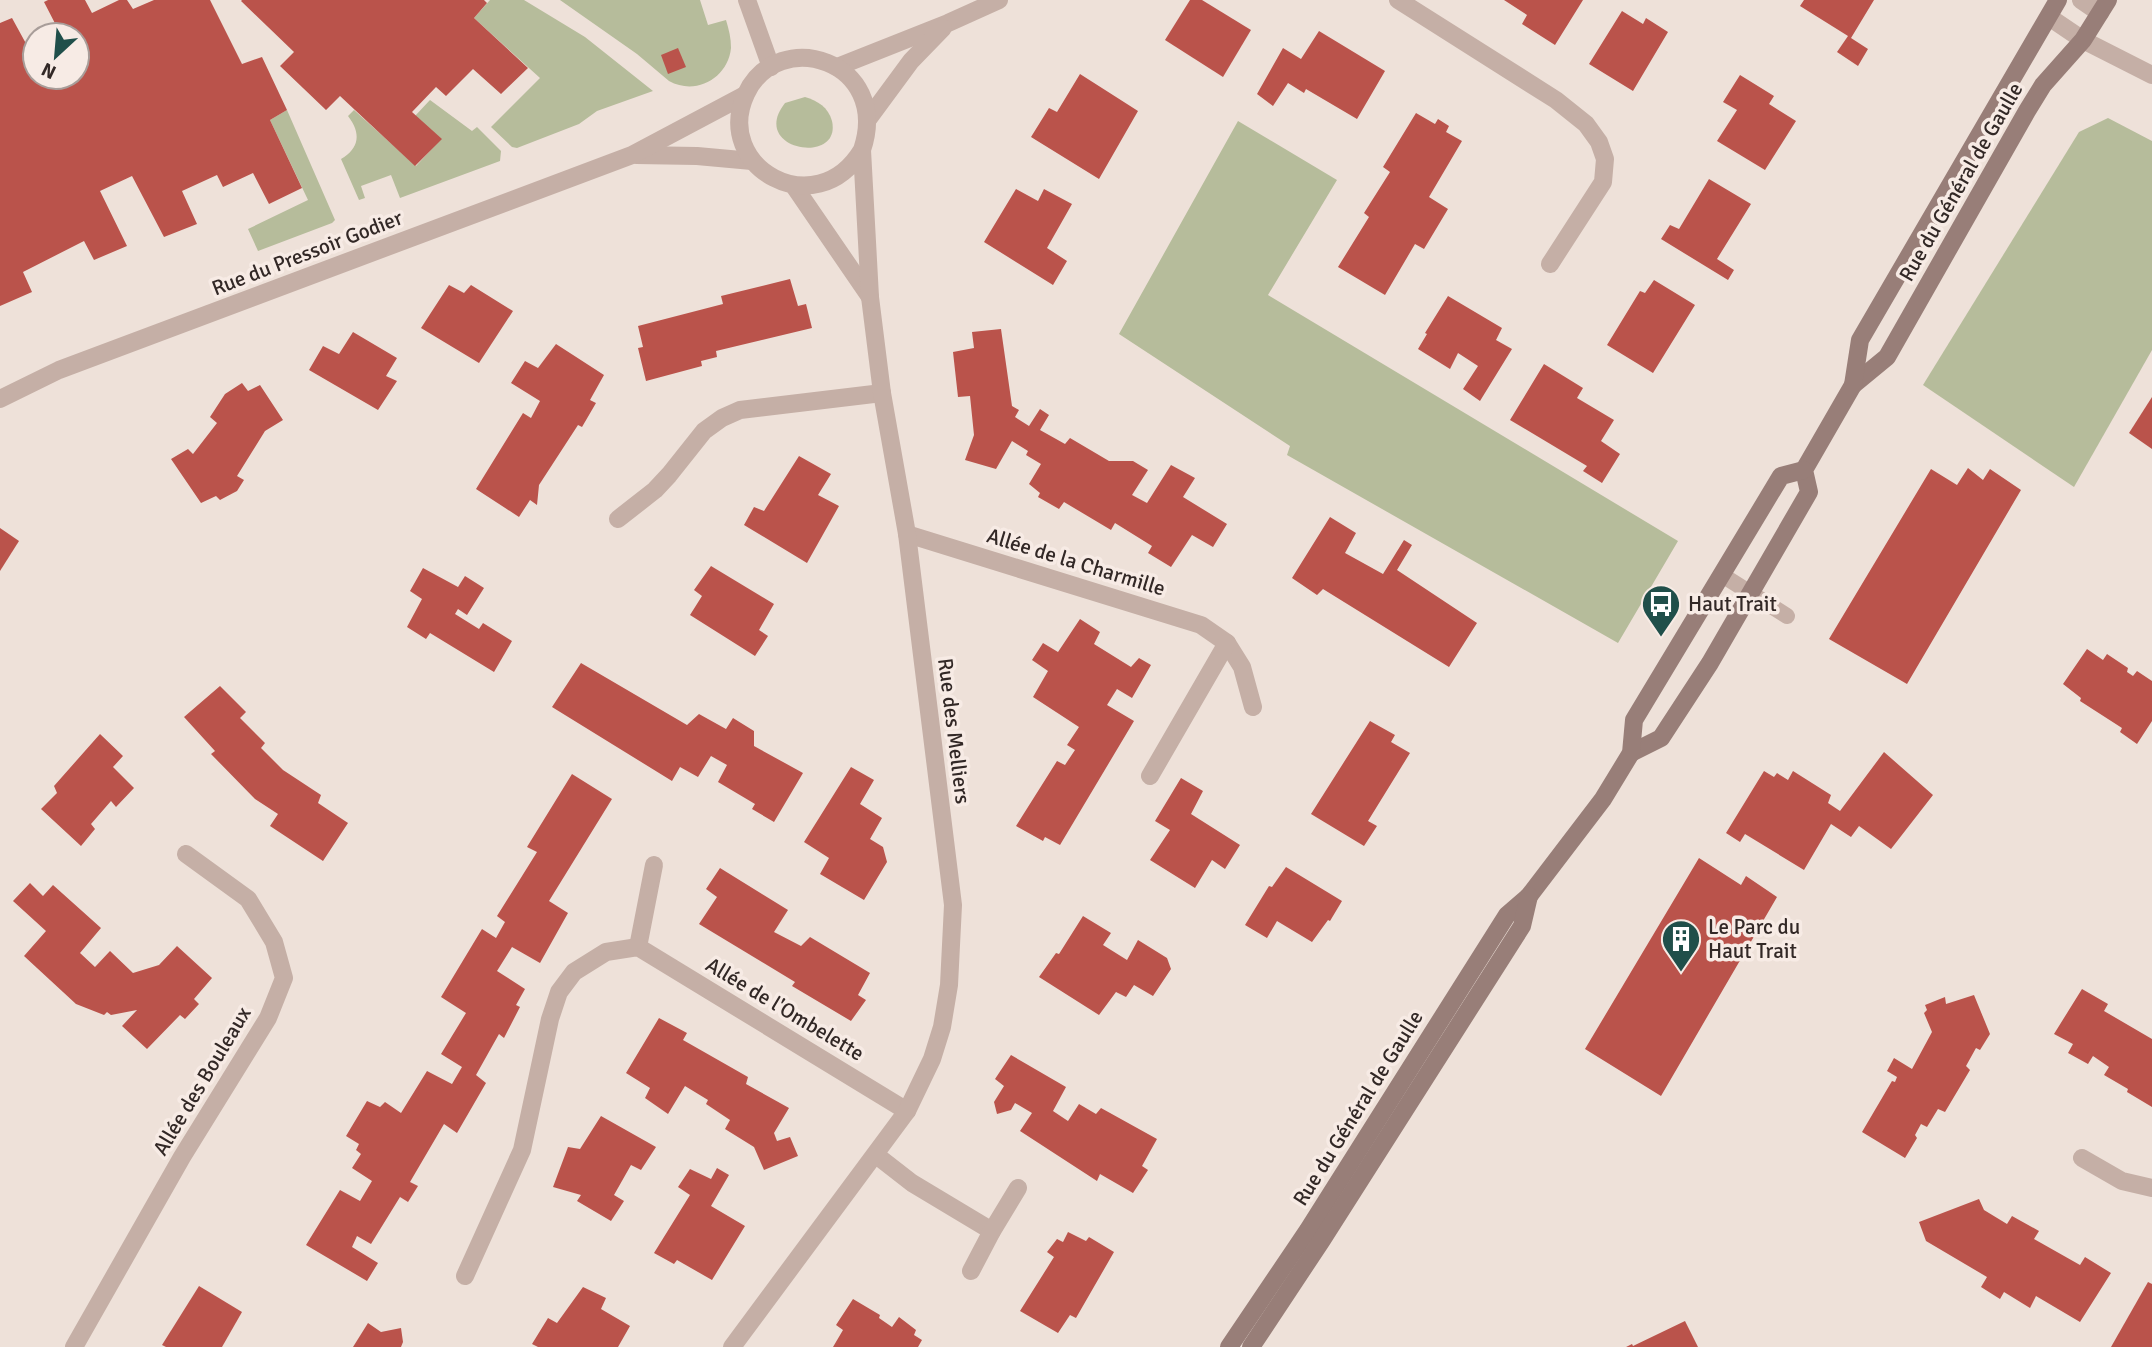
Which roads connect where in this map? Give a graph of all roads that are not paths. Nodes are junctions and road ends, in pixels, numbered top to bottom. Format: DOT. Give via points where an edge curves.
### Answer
graph roads {
  1 [pos="747,0"];
  2 [pos="999,0"];
  3 [pos="1398,0"];
  4 [pos="2058,0"];
  5 [pos="2081,0"];
  6 [pos="2104,7"];
  7 [pos="2049,17"];
  8 [pos="947,23"];
  9 [pos="2083,40"];
  10 [pos="771,66"];
  11 [pos="837,67"];
  12 [pos="2152,75"];
  13 [pos="745,95"];
  14 [pos="869,118"];
  15 [pos="862,150"];
  16 [pos="632,155"];
  17 [pos="752,161"];
  18 [pos="794,186"];
  19 [pos="1550,264"];
  20 [pos="870,297"];
  21 [pos="1853,385"];
  22 [pos="882,393"];
  23 [pos="0,399"];
  24 [pos="1804,470"];
  25 [pos="618,519"];
  26 [pos="906,534"];
  27 [pos="1722,575"];
  28 [pos="1751,594"];
  29 [pos="1787,616"];
  30 [pos="1227,643"];
  31 [pos="1253,707"];
  32 [pos="1631,753"];
  33 [pos="1150,776"];
  34 [pos="186,854"];
  35 [pos="654,865"];
  36 [pos="1529,896"];
  37 [pos="638,947"];
  38 [pos="907,1111"];
  39 [pos="876,1155"];
  40 [pos="2082,1158"];
  41 [pos="1018,1188"];
  42 [pos="2152,1188"];
  43 [pos="992,1231"];
  44 [pos="971,1270"];
  45 [pos="466,1276"];
  46 [pos="74,1347"];
  47 [pos="732,1347"];
  48 [pos="1229,1347"];
  49 [pos="1251,1347"];
  1 -- 10 [label="street"];
  2 -- 8 [label="street"];
  3 -- 19 [label="street" via="1556,100 1586,124 1599,142 1605,159 1603,182"];
  4 -- 7 [label="main road, Rue du Général de Gaulle"];
  5 -- 6 [label="street"];
  6 -- 9 [label="main road, Rue du Général de Gaulle"];
  7 -- 9 [label="street"];
  7 -- 21 [label="main road, Rue du Général de Gaulle" via="1860,340"];
  8 -- 11 [label="street"];
  8 -- 14 [label="street" via="911,61"];
  9 -- 12 [label="street"];
  9 -- 21 [label="main road, Rue du Général de Gaulle" via="2043,85 1887,357"];
  10 -- 11 [label="street" via="804,57"];
  10 -- 13 [label="street"];
  11 -- 14 [label="street" via="859,89"];
  13 -- 16 [label="street, Rue du Pressoir Godier"];
  13 -- 17 [label="street" via="739,122"];
  14 -- 15 [label="street"];
  15 -- 18 [label="street" via="834,179 821,185"];
  15 -- 20 [label="street, Rue des Melliers"];
  16 -- 17 [label="street, Rue du Pressoir Godier"];
  16 -- 23 [label="street, Rue du Pressoir Godier" via="59,370"];
  17 -- 18 [label="street" via="764,173"];
  18 -- 20 [label="street, Rue des Melliers"];
  20 -- 22 [label="street, Rue des Melliers"];
  21 -- 24 [label="main road, Rue du Général de Gaulle"];
  22 -- 25 [label="street" via="731,414 704,431 662,482"];
  22 -- 26 [label="street, Rue des Melliers"];
  24 -- 27 [label="main road, Rue du Général de Gaulle" via="1781,477"];
  24 -- 28 [label="main road, Rue du Général de Gaulle" via="1809,492"];
  26 -- 30 [label="street, Allée de la Charmille" via="1202,625"];
  26 -- 38 [label="street, Rue des Melliers" via="953,905 950,985 942,1027"];
  27 -- 28 [label="lane"];
  27 -- 32 [label="main road, Rue du Général de Gaulle" via="1634,720"];
  28 -- 29 [label="lane"];
  28 -- 32 [label="main road, Rue du Général de Gaulle" via="1661,738"];
  30 -- 31 [label="street, Allée de la Charmille" via="1242,667"];
  30 -- 33 [label="street"];
  32 -- 36 [label="main road, Rue du Général de Gaulle"];
  34 -- 46 [label="street, Allée des Bouleaux" via="248,899 274,942 284,978 268,1018"];
  35 -- 37 [label="street"];
  36 -- 48 [label="main road, Rue du Général de Gaulle" via="1507,915"];
  36 -- 49 [label="main road, Rue du Général de Gaulle" via="1522,926"];
  37 -- 38 [label="street, Allée de l'Ombelette"];
  37 -- 45 [label="street" via="606,952 574,972 559,992 522,1150"];
  38 -- 39 [label="street, Rue des Melliers"];
  39 -- 43 [label="street" via="912,1183"];
  39 -- 47 [label="street, Rue des Melliers"];
  40 -- 42 [label="street" via="2122,1181"];
  41 -- 43 [label="street"];
  43 -- 44 [label="street"];
}
